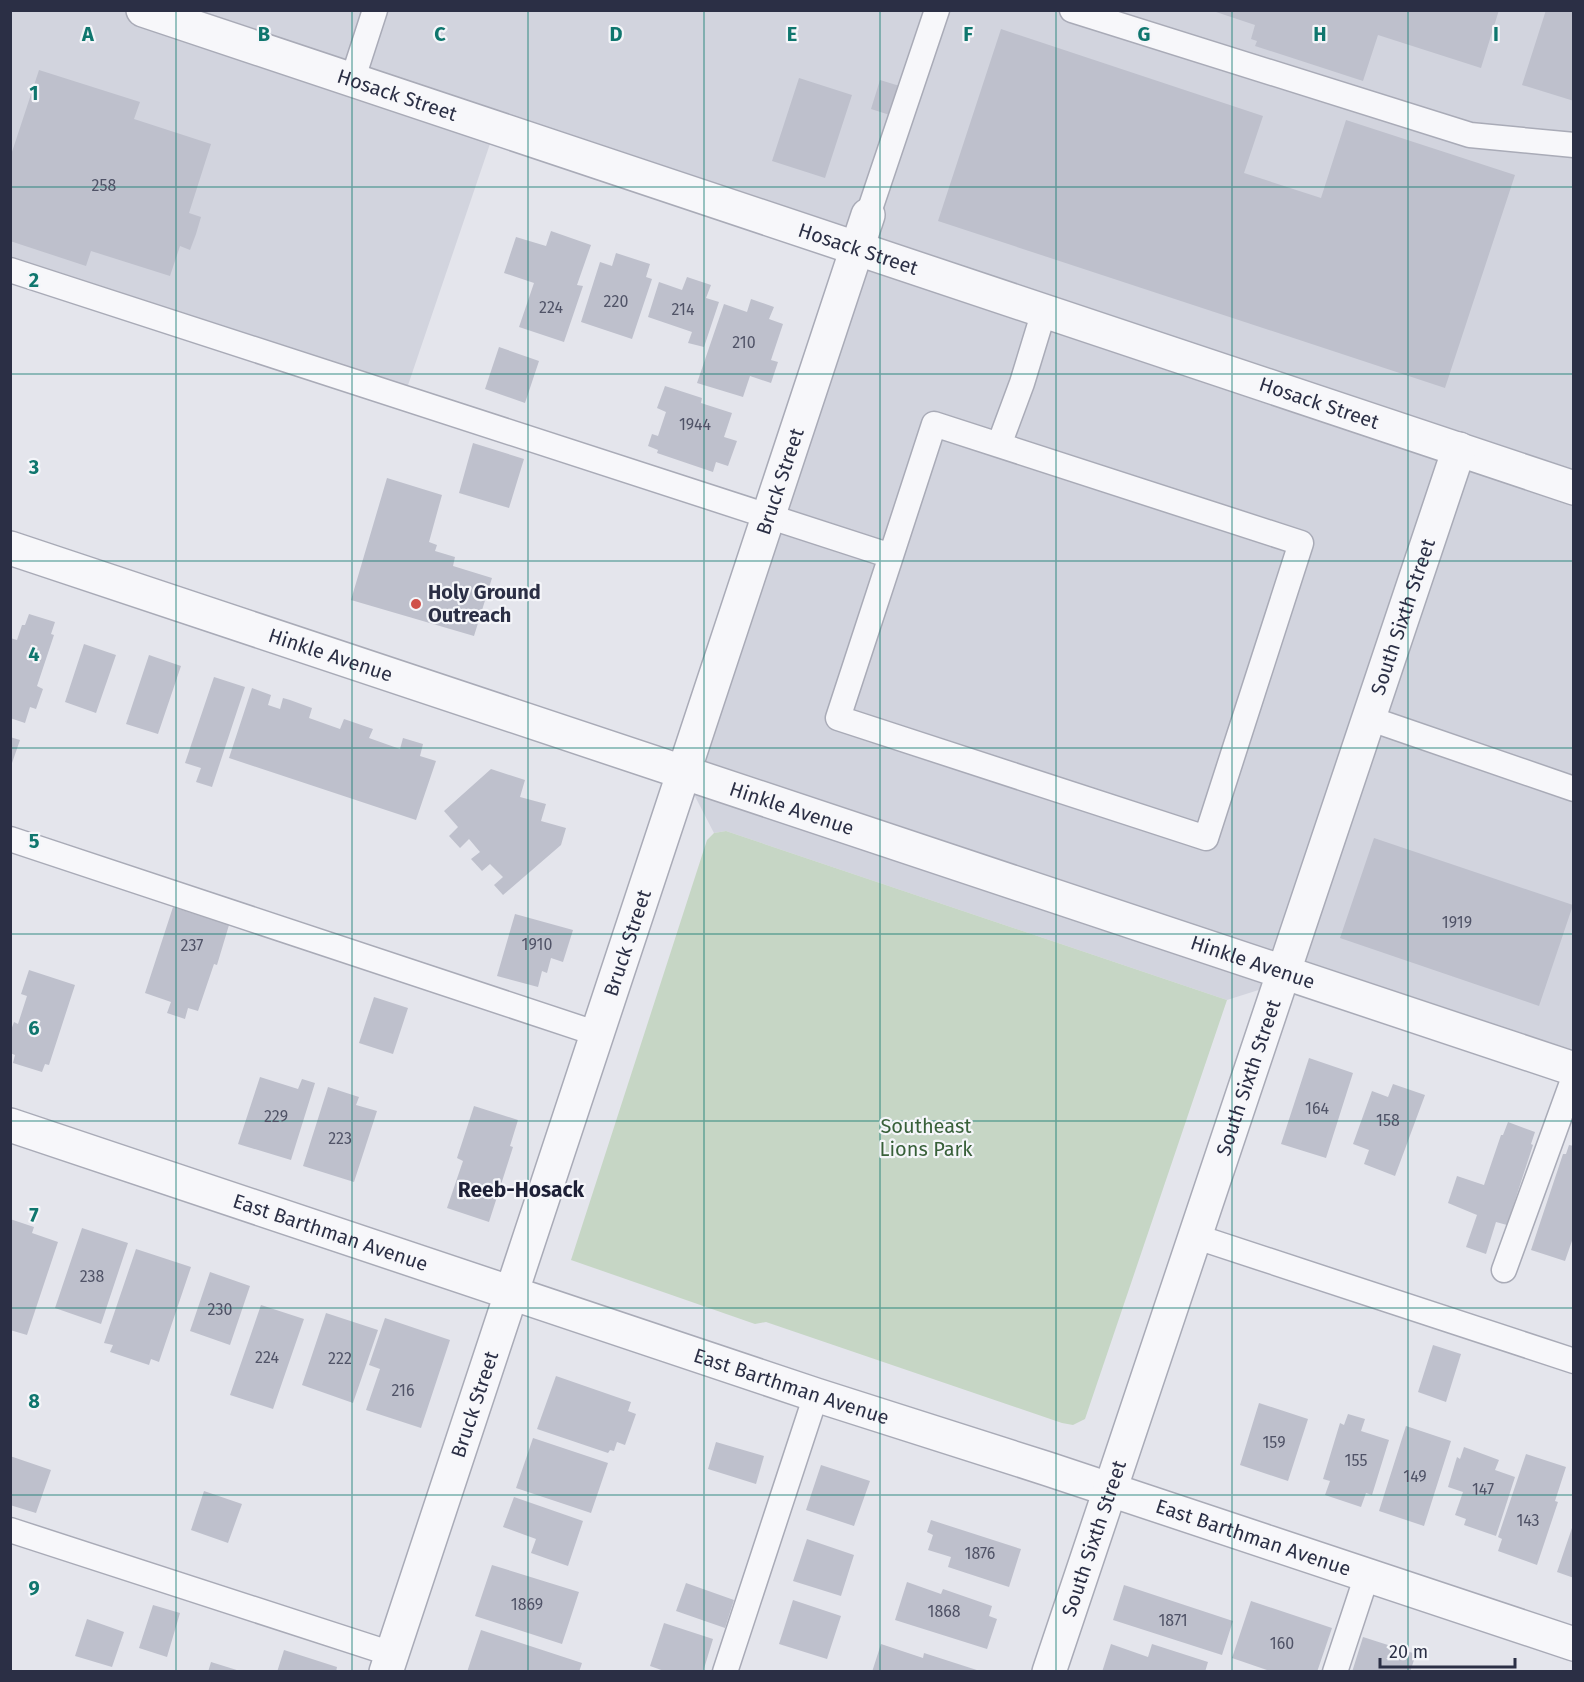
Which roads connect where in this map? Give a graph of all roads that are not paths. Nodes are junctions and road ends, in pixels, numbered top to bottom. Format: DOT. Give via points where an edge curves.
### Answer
graph roads {
  1 [pos="143,10"];
  2 [pos="375,10"];
  3 [pos="937,10"];
  4 [pos="1072,10"];
  5 [pos="352,81"];
  6 [pos="1574,145"];
  7 [pos="868,215"];
  8 [pos="857,248"];
  9 [pos="10,270"];
  10 [pos="1044,311"];
  11 [pos="999,445"];
  12 [pos="1459,449"];
  13 [pos="1574,488"];
  14 [pos="769,516"];
  15 [pos="10,548"];
  16 [pos="891,556"];
  17 [pos="1368,718"];
  18 [pos="684,772"];
  19 [pos="1574,789"];
  20 [pos="10,838"];
  21 [pos="1282,972"];
  22 [pos="598,1034"];
  23 [pos="1574,1069"];
  24 [pos="1574,1077"];
  25 [pos="10,1125"];
  26 [pos="1194,1236"];
  27 [pos="1504,1270"];
  28 [pos="513,1292"];
  29 [pos="1574,1361"];
  30 [pos="816,1395"];
  31 [pos="1110,1490"];
  32 [pos="10,1530"];
  33 [pos="1367,1575"];
  34 [pos="1574,1644"];
  35 [pos="389,1663"];
  36 [pos="725,1671"];
  37 [pos="1049,1671"];
  38 [pos="1335,1671"];
  1 -- 5 [label="street, Hosack Street"];
  2 -- 5 [label="lane"];
  3 -- 7 [label="lane"];
  4 -- 6 [label="lane" via="1470,135"];
  5 -- 8 [label="street, Hosack Street"];
  7 -- 8 [label="street, Bruck Street"];
  8 -- 10 [label="street, Hosack Street"];
  8 -- 14 [label="street, Bruck Street"];
  9 -- 14 [label="lane"];
  10 -- 11 [label="lane"];
  10 -- 12 [label="street, Hosack Street"];
  11 -- 16 [label="lane" via="934,424"];
  11 -- 16 [label="lane" via="1301,543 1206,838 838,718"];
  12 -- 13 [label="street, Hosack Street"];
  12 -- 17 [label="street, South Sixth Street"];
  14 -- 16 [label="lane"];
  14 -- 18 [label="street, Bruck Street"];
  15 -- 18 [label="street, Hinkle Avenue"];
  17 -- 19 [label="lane"];
  17 -- 21 [label="street, South Sixth Street"];
  18 -- 21 [label="street, Hinkle Avenue"];
  18 -- 22 [label="street, Bruck Street"];
  20 -- 22 [label="lane"];
  21 -- 23 [label="street, Hinkle Avenue"];
  21 -- 26 [label="street, South Sixth Street"];
  22 -- 28 [label="street, Bruck Street"];
  24 -- 27 [label="lane"];
  25 -- 28 [label="street, East Barthman Avenue"];
  26 -- 29 [label="lane"];
  26 -- 31 [label="street, South Sixth Street"];
  28 -- 30 [label="street, East Barthman Avenue"];
  28 -- 35 [label="street, Bruck Street"];
  30 -- 31 [label="street, East Barthman Avenue"];
  30 -- 36 [label="lane"];
  31 -- 33 [label="street, East Barthman Avenue"];
  31 -- 37 [label="street, South Sixth Street"];
  32 -- 35 [label="lane"];
  33 -- 34 [label="street, East Barthman Avenue"];
  33 -- 38 [label="lane"];
}
